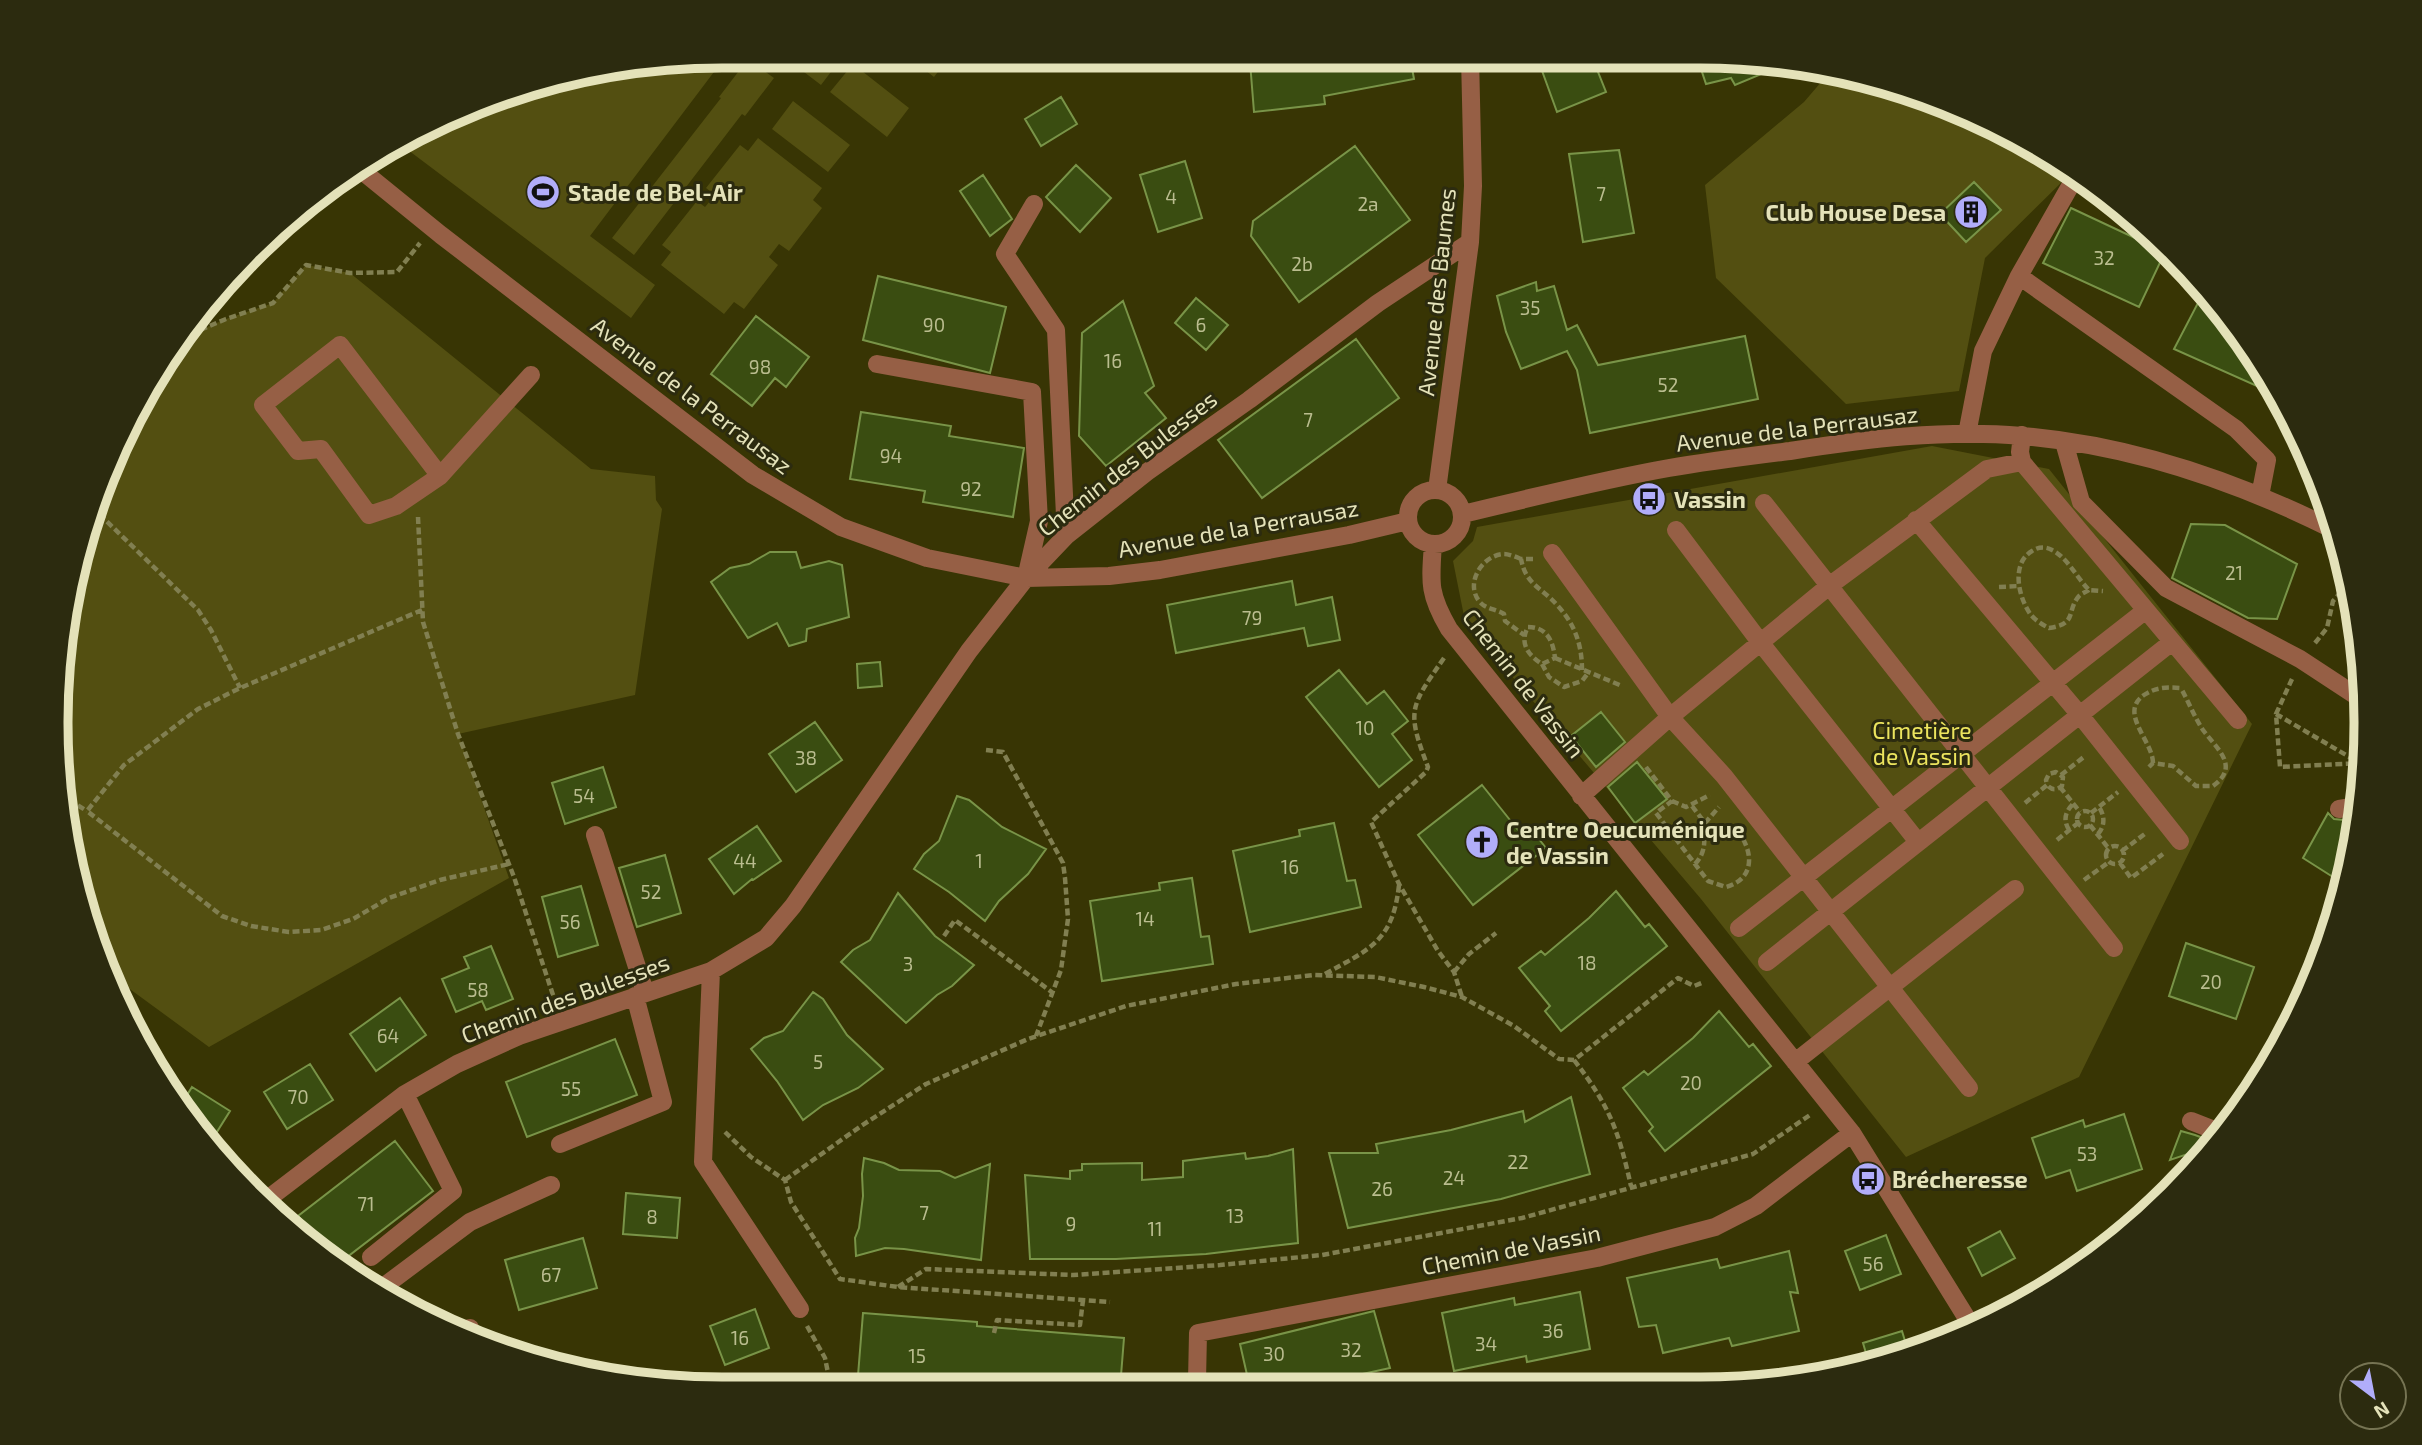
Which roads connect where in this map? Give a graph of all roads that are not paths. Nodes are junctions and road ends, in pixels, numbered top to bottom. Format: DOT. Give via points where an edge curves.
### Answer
graph roads {
  1 [pos="1470,68"];
  2 [pos="366,174"];
  3 [pos="2071,185"];
  4 [pos="1034,204"];
  5 [pos="1470,242"];
  6 [pos="2019,276"];
  7 [pos="877,363"];
  8 [pos="531,375"];
  9 [pos="1967,435"];
  10 [pos="2022,436"];
  11 [pos="2064,442"];
  12 [pos="2022,462"];
  13 [pos="440,476"];
  14 [pos="1437,490"];
  15 [pos="2260,496"];
  16 [pos="1764,503"];
  17 [pos="1463,514"];
  18 [pos="1408,520"];
  19 [pos="1916,520"];
  20 [pos="2323,525"];
  21 [pos="1676,530"];
  22 [pos="1066,536"];
  23 [pos="1433,544"];
  24 [pos="1552,552"];
  25 [pos="1026,578"];
  26 [pos="1829,586"];
  27 [pos="2146,610"];
  28 [pos="1760,642"];
  29 [pos="2172,642"];
  30 [pos="2053,683"];
  31 [pos="2353,694"];
  32 [pos="2080,715"];
  33 [pos="1670,717"];
  34 [pos="2238,720"];
  35 [pos="1961,754"];
  36 [pos="1987,788"];
  37 [pos="1581,796"];
  38 [pos="1893,808"];
  39 [pos="2348,808"];
  40 [pos="2339,809"];
  41 [pos="595,835"];
  42 [pos="2180,841"];
  43 [pos="1918,842"];
  44 [pos="1805,877"];
  45 [pos="2015,889"];
  46 [pos="1831,911"];
  47 [pos="1739,928"];
  48 [pos="2114,948"];
  49 [pos="1767,961"];
  50 [pos="711,971"];
  51 [pos="1891,988"];
  52 [pos="640,994"];
  53 [pos="1795,1062"];
  54 [pos="1969,1088"];
  55 [pos="405,1094"];
  56 [pos="2191,1121"];
  57 [pos="2212,1129"];
  58 [pos="1852,1133"];
  59 [pos="560,1144"];
  60 [pos="551,1185"];
  61 [pos="272,1196"];
  62 [pos="371,1257"];
  63 [pos="387,1284"];
  64 [pos="800,1309"];
  65 [pos="1967,1319"];
  66 [pos="1197,1377"];
  1 -- 5 [label="street, Avenue des Baumes"];
  2 -- 25 [label="street, Avenue de la Perrausaz" via="753,475 841,527 927,558"];
  3 -- 6 [label="street"];
  4 -- 22 [label="street" via="1005,254 1056,330"];
  5 -- 14 [label="street, Avenue des Baumes"];
  5 -- 22 [label="street, Chemin des Bulesses" via="1378,303"];
  6 -- 9 [label="street" via="1983,351"];
  6 -- 15 [label="street" via="2115,349 2236,429 2267,460"];
  7 -- 25 [label="street" via="1032,392 1039,521"];
  8 -- 13 [label="street"];
  9 -- 10 [label="street, Avenue de la Perrausaz"];
  9 -- 17 [label="street, Avenue de la Perrausaz" via="1867,439 1667,469"];
  10 -- 11 [label="street, Avenue de la Perrausaz"];
  10 -- 12 [label="street"];
  11 -- 15 [label="street, Avenue de la Perrausaz" via="2194,470"];
  11 -- 31 [label="street" via="2081,502 2166,588 2300,659"];
  12 -- 19 [label="street" via="1987,469"];
  12 -- 27 [label="street"];
  13 -- 13 [label="street" via="340,345 263,405 298,451 321,449 369,515 396,506"];
  14 -- 17 [label="street" via="1455,497"];
  14 -- 18 [label="street" via="1419,495"];
  15 -- 20 [label="street, Avenue de la Perrausaz"];
  16 -- 26 [label="street"];
  17 -- 23 [label="street" via="1451,540"];
  18 -- 23 [label="street" via="1416,537"];
  18 -- 25 [label="street, Avenue de la Perrausaz" via="1160,570"];
  19 -- 26 [label="street"];
  19 -- 30 [label="street"];
  21 -- 28 [label="street"];
  22 -- 25 [label="street, Chemin des Bulesses"];
  23 -- 37 [label="street, Chemin de Vassin" via="1430,582 1437,608"];
  24 -- 33 [label="street"];
  25 -- 50 [label="street, Chemin des Bulesses" via="780,923 766,938"];
  26 -- 28 [label="street"];
  26 -- 35 [label="street"];
  27 -- 29 [label="street"];
  27 -- 30 [label="street"];
  28 -- 33 [label="street"];
  28 -- 38 [label="street"];
  29 -- 32 [label="street"];
  29 -- 34 [label="street"];
  30 -- 32 [label="street"];
  30 -- 35 [label="street"];
  32 -- 36 [label="street"];
  32 -- 42 [label="street"];
  33 -- 37 [label="street"];
  33 -- 44 [label="street"];
  35 -- 36 [label="street"];
  35 -- 38 [label="street"];
  36 -- 43 [label="street"];
  36 -- 48 [label="street"];
  37 -- 53 [label="street, Chemin de Vassin"];
  38 -- 43 [label="street"];
  38 -- 44 [label="street"];
  39 -- 40 [label="street"];
  41 -- 52 [label="street"];
  43 -- 46 [label="street"];
  44 -- 46 [label="street"];
  44 -- 47 [label="street"];
  45 -- 51 [label="street"];
  46 -- 49 [label="street"];
  46 -- 51 [label="street"];
  50 -- 52 [label="street, Chemin des Bulesses"];
  50 -- 64 [label="street" via="703,1162"];
  51 -- 53 [label="street"];
  51 -- 54 [label="street"];
  52 -- 55 [label="street, Chemin des Bulesses" via="519,1037 457,1064"];
  52 -- 59 [label="street" via="663,1102"];
  53 -- 58 [label="street, Chemin de Vassin"];
  55 -- 61 [label="street, Chemin des Bulesses"];
  55 -- 62 [label="street" via="453,1191"];
  56 -- 57 [label="street"];
  58 -- 65 [label="street, Chemin de Vassin"];
  58 -- 66 [label="street, Chemin de Vassin" via="1756,1206 1715,1227 1597,1258 1198,1333"];
  60 -- 63 [label="street" via="470,1222"];
}
